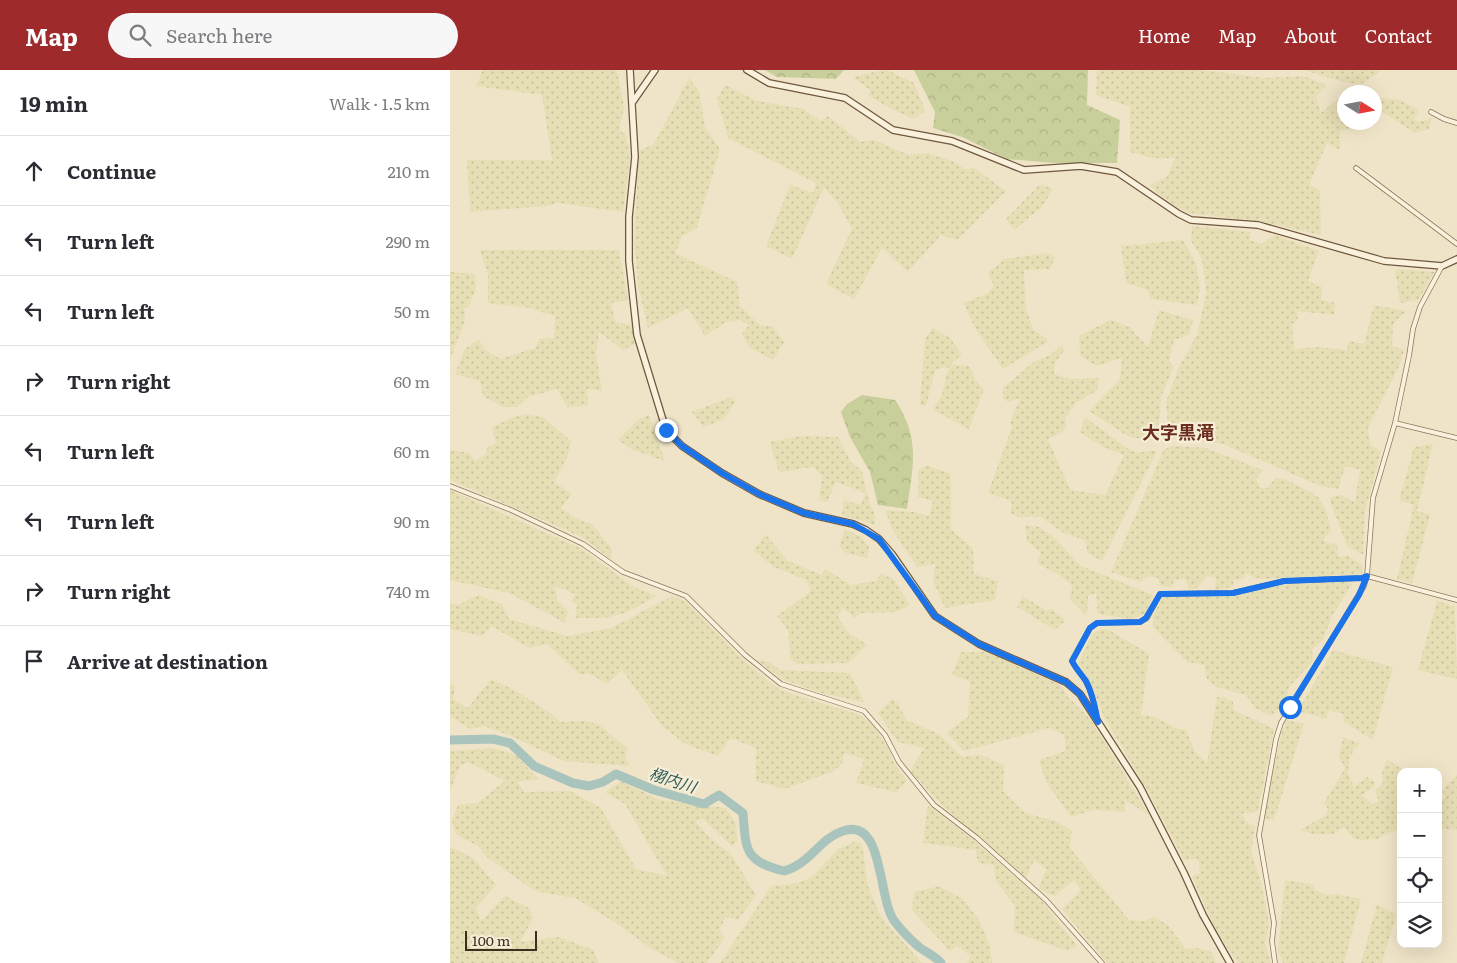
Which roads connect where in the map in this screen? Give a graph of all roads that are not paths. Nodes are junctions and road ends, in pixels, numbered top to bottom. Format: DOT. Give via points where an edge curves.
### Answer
graph roads {
  1 [pos="630,70"];
  2 [pos="655,70"];
  3 [pos="747,70"];
  4 [pos="632,104"];
  5 [pos="1431,112"];
  6 [pos="1457,123"];
  7 [pos="1356,168"];
  8 [pos="1457,244"];
  9 [pos="1457,259"];
  10 [pos="1442,266"];
  11 [pos="1395,423"];
  12 [pos="1457,438"];
  13 [pos="450,486"];
  14 [pos="1367,576"];
  15 [pos="1457,600"];
  16 [pos="1098,722"];
  17 [pos="1102,963"];
  18 [pos="1230,963"];
  19 [pos="1275,963"];
  1 -- 4 [label="street"];
  2 -- 4 [label="street"];
  3 -- 10 [label="street" via="769,83 844,98 893,130 952,141 1024,170 1081,166 1117,172 1191,220 1258,226 1384,262"];
  4 -- 16 [label="street" via="636,157 628,260 637,335 666,430 682,446 759,494 804,513 853,524 879,539 935,616 979,644 1066,682 1080,694"];
  5 -- 6 [label="street"];
  7 -- 8 [label="street"];
  9 -- 10 [label="street"];
  10 -- 11 [label="street" via="1415,322"];
  11 -- 12 [label="street"];
  11 -- 14 [label="street" via="1373,498"];
  13 -- 17 [label="street" via="583,544 623,572 686,596 745,655 781,684 864,711 886,734 899,762 934,804 1046,900"];
  14 -- 15 [label="street"];
  14 -- 16 [label="street" via="1284,581 1233,593 1160,594 1146,618 1140,622 1097,623 1090,628 1072,661 1093,697"];
  14 -- 19 [label="street" via="1359,595 1281,723 1276,739 1260,835 1274,923"];
  16 -- 18 [label="street" via="1140,787"];
}
